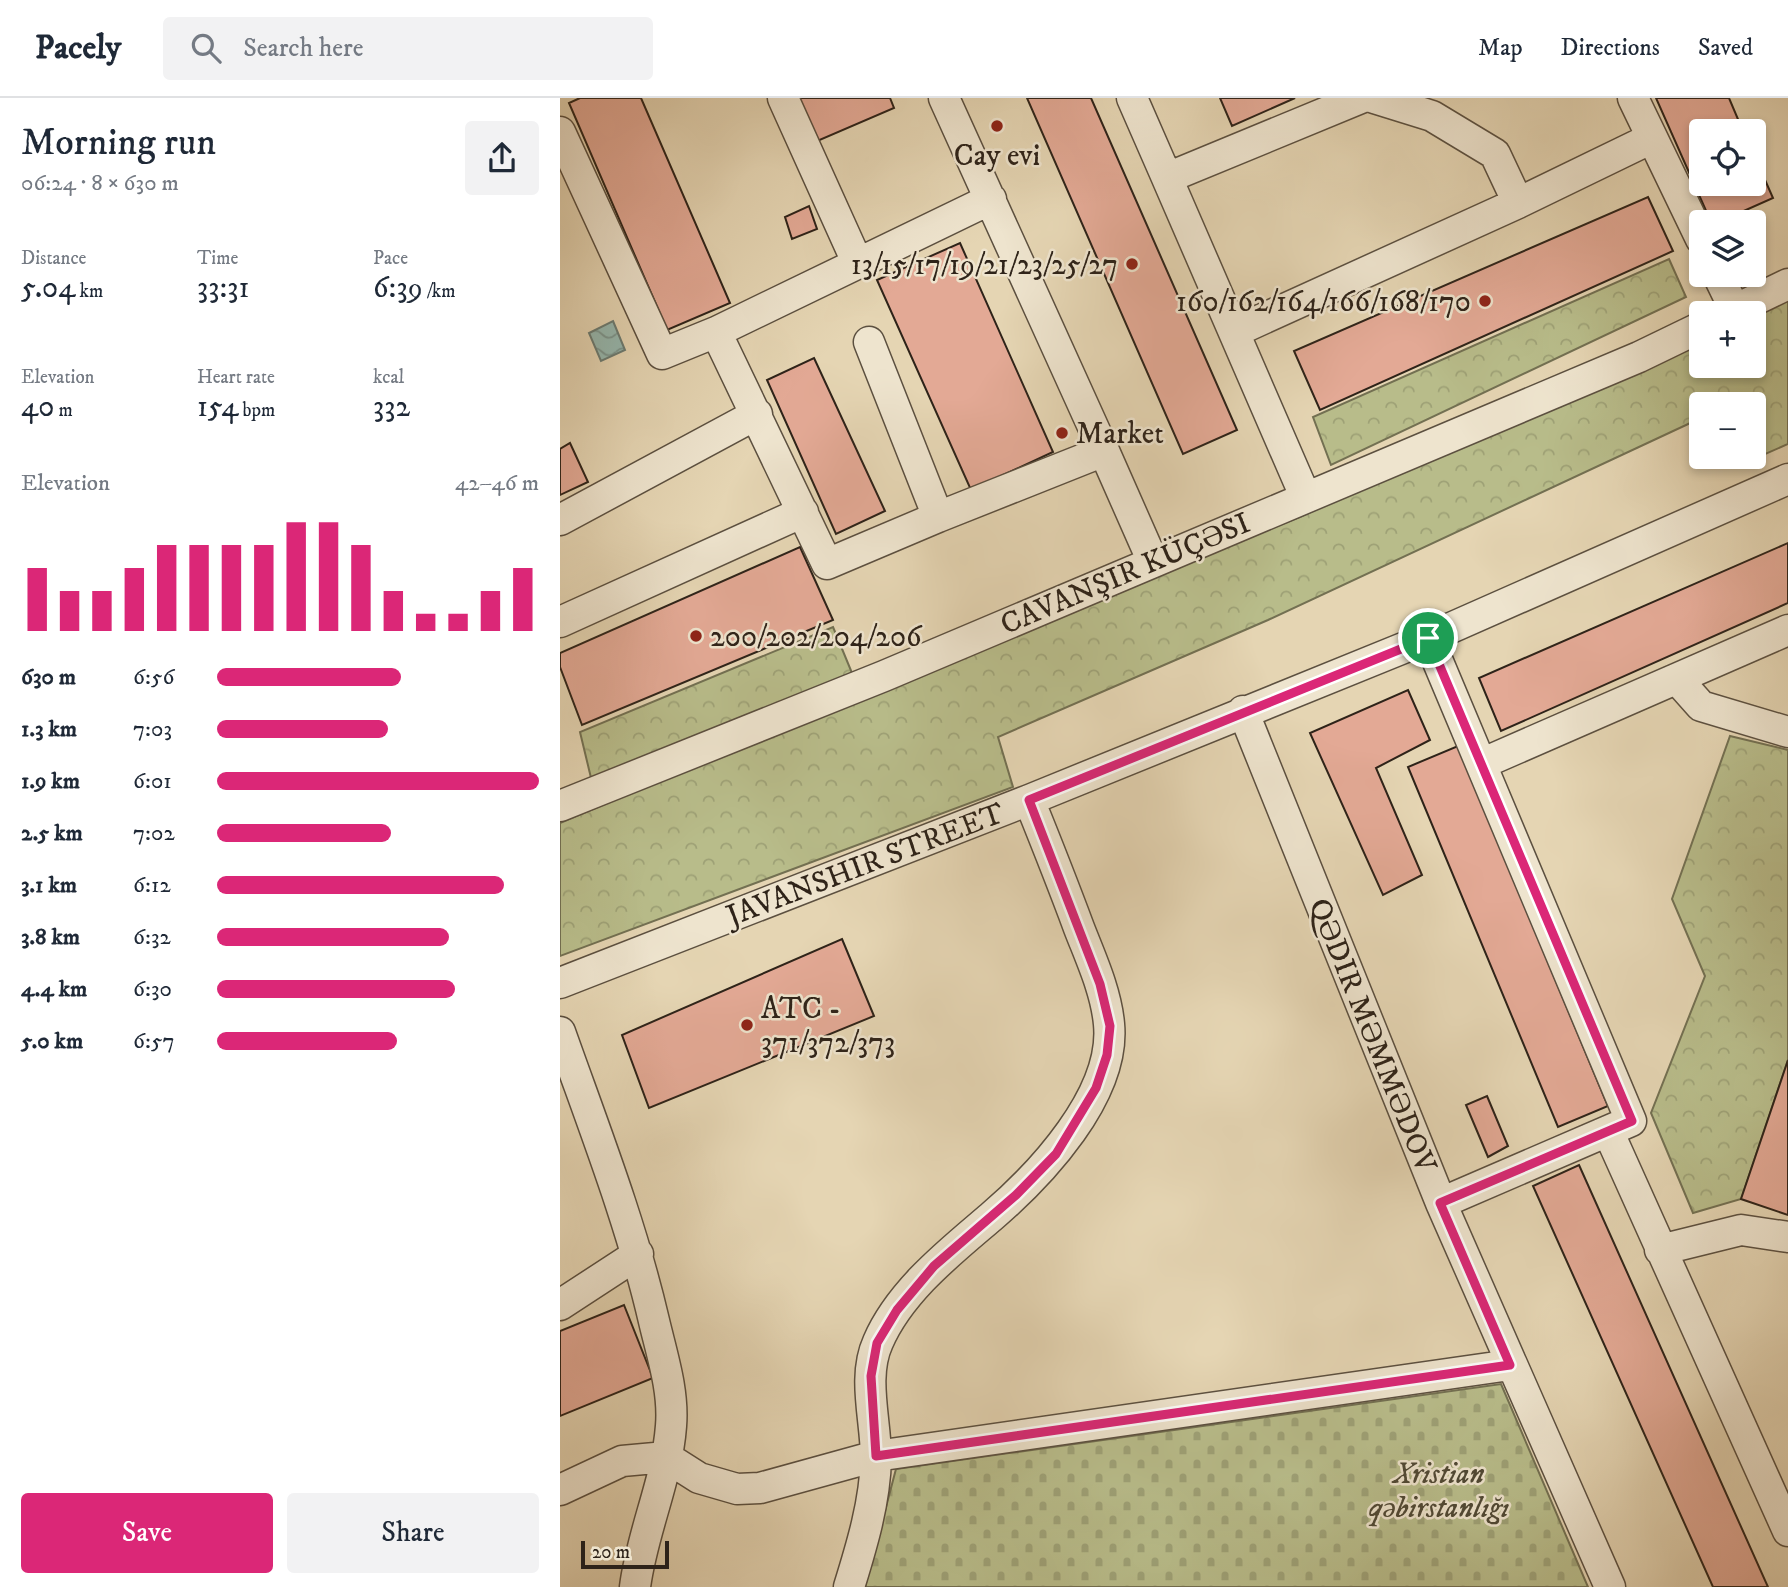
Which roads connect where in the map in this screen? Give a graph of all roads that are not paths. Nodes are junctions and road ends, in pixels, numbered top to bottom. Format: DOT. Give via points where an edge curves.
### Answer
graph roads {
  1 [pos="783,98"];
  2 [pos="944,98"];
  3 [pos="1132,98"];
  4 [pos="1361,98"];
  5 [pos="1374,98"];
  6 [pos="1633,98"];
  7 [pos="560,132"];
  8 [pos="1652,138"];
  9 [pos="1167,178"];
  10 [pos="990,199"];
  11 [pos="1518,203"];
  12 [pos="1689,214"];
  13 [pos="858,262"];
  14 [pos="1788,284"];
  15 [pos="1752,301"];
  16 [pos="716,332"];
  17 [pos="1234,332"];
  18 [pos="1689,333"];
  19 [pos="869,342"];
  20 [pos="757,414"];
  21 [pos="1104,451"];
  22 [pos="1788,479"];
  23 [pos="1305,496"];
  24 [pos="803,512"];
  25 [pos="938,517"];
  26 [pos="560,520"];
  27 [pos="1153,562"];
  28 [pos="560,621"];
  29 [pos="1788,630"];
  30 [pos="1428,638"];
  31 [pos="1677,679"];
  32 [pos="1243,710"];
  33 [pos="1788,732"];
  34 [pos="1481,764"];
  35 [pos="1029,800"];
  36 [pos="560,806"];
  37 [pos="560,983"];
  38 [pos="560,1032"];
  39 [pos="1608,1131"];
  40 [pos="1440,1203"];
  41 [pos="1788,1237"];
  42 [pos="1660,1250"];
  43 [pos="638,1254"];
  44 [pos="560,1305"];
  45 [pos="1510,1365"];
  46 [pos="876,1456"];
  47 [pos="666,1457"];
  48 [pos="560,1490"];
  49 [pos="1788,1531"];
  50 [pos="635,1587"];
  51 [pos="849,1587"];
  52 [pos="1610,1587"];
  1 -- 13 [label="street"];
  2 -- 10 [label="street"];
  3 -- 9 [label="street"];
  4 -- 9 [label="street"];
  5 -- 11 [label="street" via="1432,116 1495,154"];
  6 -- 8 [label="street"];
  7 -- 16 [label="street" via="662,354"];
  8 -- 11 [label="street"];
  8 -- 12 [label="street"];
  9 -- 17 [label="street"];
  10 -- 13 [label="street"];
  10 -- 21 [label="street"];
  11 -- 17 [label="street"];
  13 -- 16 [label="street"];
  14 -- 15 [label="street"];
  16 -- 20 [label="street"];
  17 -- 23 [label="street"];
  18 -- 23 [label="street, CAVANŞIR KÜÇƏSI"];
  19 -- 25 [label="street"];
  20 -- 24 [label="street"];
  20 -- 26 [label="street"];
  21 -- 25 [label="street"];
  21 -- 27 [label="street"];
  22 -- 30 [label="street, JAVANSHIR STREET"];
  23 -- 27 [label="street, CAVANŞIR KÜÇƏSI"];
  24 -- 25 [label="street" via="827,564"];
  24 -- 28 [label="street"];
  27 -- 36 [label="street, CAVANŞIR KÜÇƏSI"];
  29 -- 31 [label="street"];
  30 -- 32 [label="street, JAVANSHIR STREET"];
  30 -- 34 [label="street"];
  31 -- 33 [label="street" via="1701,706"];
  31 -- 34 [label="street"];
  32 -- 35 [label="street, JAVANSHIR STREET"];
  32 -- 40 [label="street, QƏDIR MƏMMƏDOV"];
  34 -- 39 [label="street" via="1632,1121"];
  35 -- 37 [label="street, JAVANSHIR STREET"];
  35 -- 46 [label="street" via="1100,984 1110,1026 1107,1055 1096,1088 1056,1154 934,1266 897,1310 877,1343 871,1376"];
  38 -- 43 [label="street"];
  39 -- 40 [label="street"];
  39 -- 42 [label="street"];
  40 -- 45 [label="street, QƏDIR MƏMMƏDOV"];
  41 -- 42 [label="street" via="1741,1230"];
  42 -- 49 [label="street"];
  43 -- 44 [label="street"];
  43 -- 47 [label="street" via="667,1375 671,1424"];
  45 -- 46 [label="street"];
  45 -- 52 [label="street, QƏDIR MƏMMƏDOV"];
  46 -- 47 [label="street" via="760,1488 737,1489 699,1478"];
  46 -- 51 [label="street" via="874,1491"];
  47 -- 48 [label="street" via="622,1461"];
  47 -- 50 [label="street" via="639,1555"];
}
